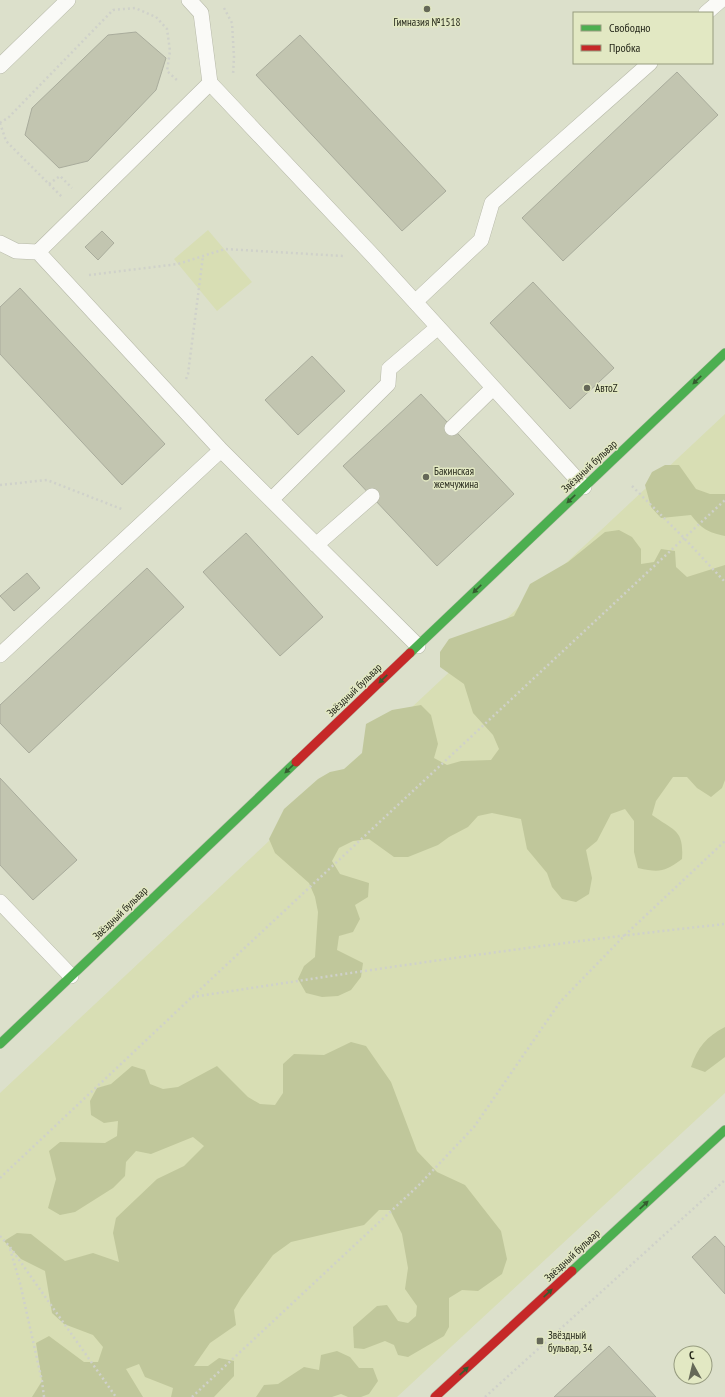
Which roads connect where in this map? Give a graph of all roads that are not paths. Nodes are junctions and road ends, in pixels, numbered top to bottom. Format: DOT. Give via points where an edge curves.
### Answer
graph roads {
  1 [pos="68,0"];
  2 [pos="189,0"];
  3 [pos="721,0"];
  4 [pos="707,12"];
  5 [pos="649,64"];
  6 [pos="0,66"];
  7 [pos="210,83"];
  8 [pos="0,243"];
  9 [pos="38,252"];
  10 [pos="415,302"];
  11 [pos="438,327"];
  12 [pos="725,353"];
  13 [pos="493,388"];
  14 [pos="452,428"];
  15 [pos="220,450"];
  16 [pos="584,487"];
  17 [pos="372,496"];
  18 [pos="271,500"];
  19 [pos="316,545"];
  20 [pos="418,646"];
  21 [pos="0,655"];
  22 [pos="0,902"];
  23 [pos="71,976"];
  24 [pos="0,1044"];
  25 [pos="725,1130"];
  26 [pos="435,1397"];
  1 -- 6 [label="lane"];
  2 -- 7 [label="lane" via="201,13"];
  3 -- 4 [label="lane"];
  5 -- 10 [label="lane" via="492,203 481,240"];
  7 -- 9 [label="lane"];
  7 -- 10 [label="lane"];
  8 -- 9 [label="lane" via="16,251"];
  9 -- 15 [label="lane"];
  10 -- 11 [label="lane"];
  11 -- 13 [label="lane"];
  11 -- 18 [label="lane" via="389,369 388,384"];
  12 -- 16 [label="street, Звёздный бульвар, one-way"];
  13 -- 14 [label="lane"];
  13 -- 16 [label="lane"];
  15 -- 18 [label="lane"];
  15 -- 21 [label="lane"];
  16 -- 20 [label="street, Звёздный бульвар, one-way"];
  17 -- 19 [label="lane"];
  18 -- 19 [label="lane"];
  19 -- 20 [label="lane"];
  20 -- 23 [label="street, Звёздный бульвар, one-way"];
  22 -- 23 [label="lane"];
  23 -- 24 [label="street, Звёздный бульвар"];
  26 -- 25 [label="street, Звёздный бульвар, one-way"];
}
